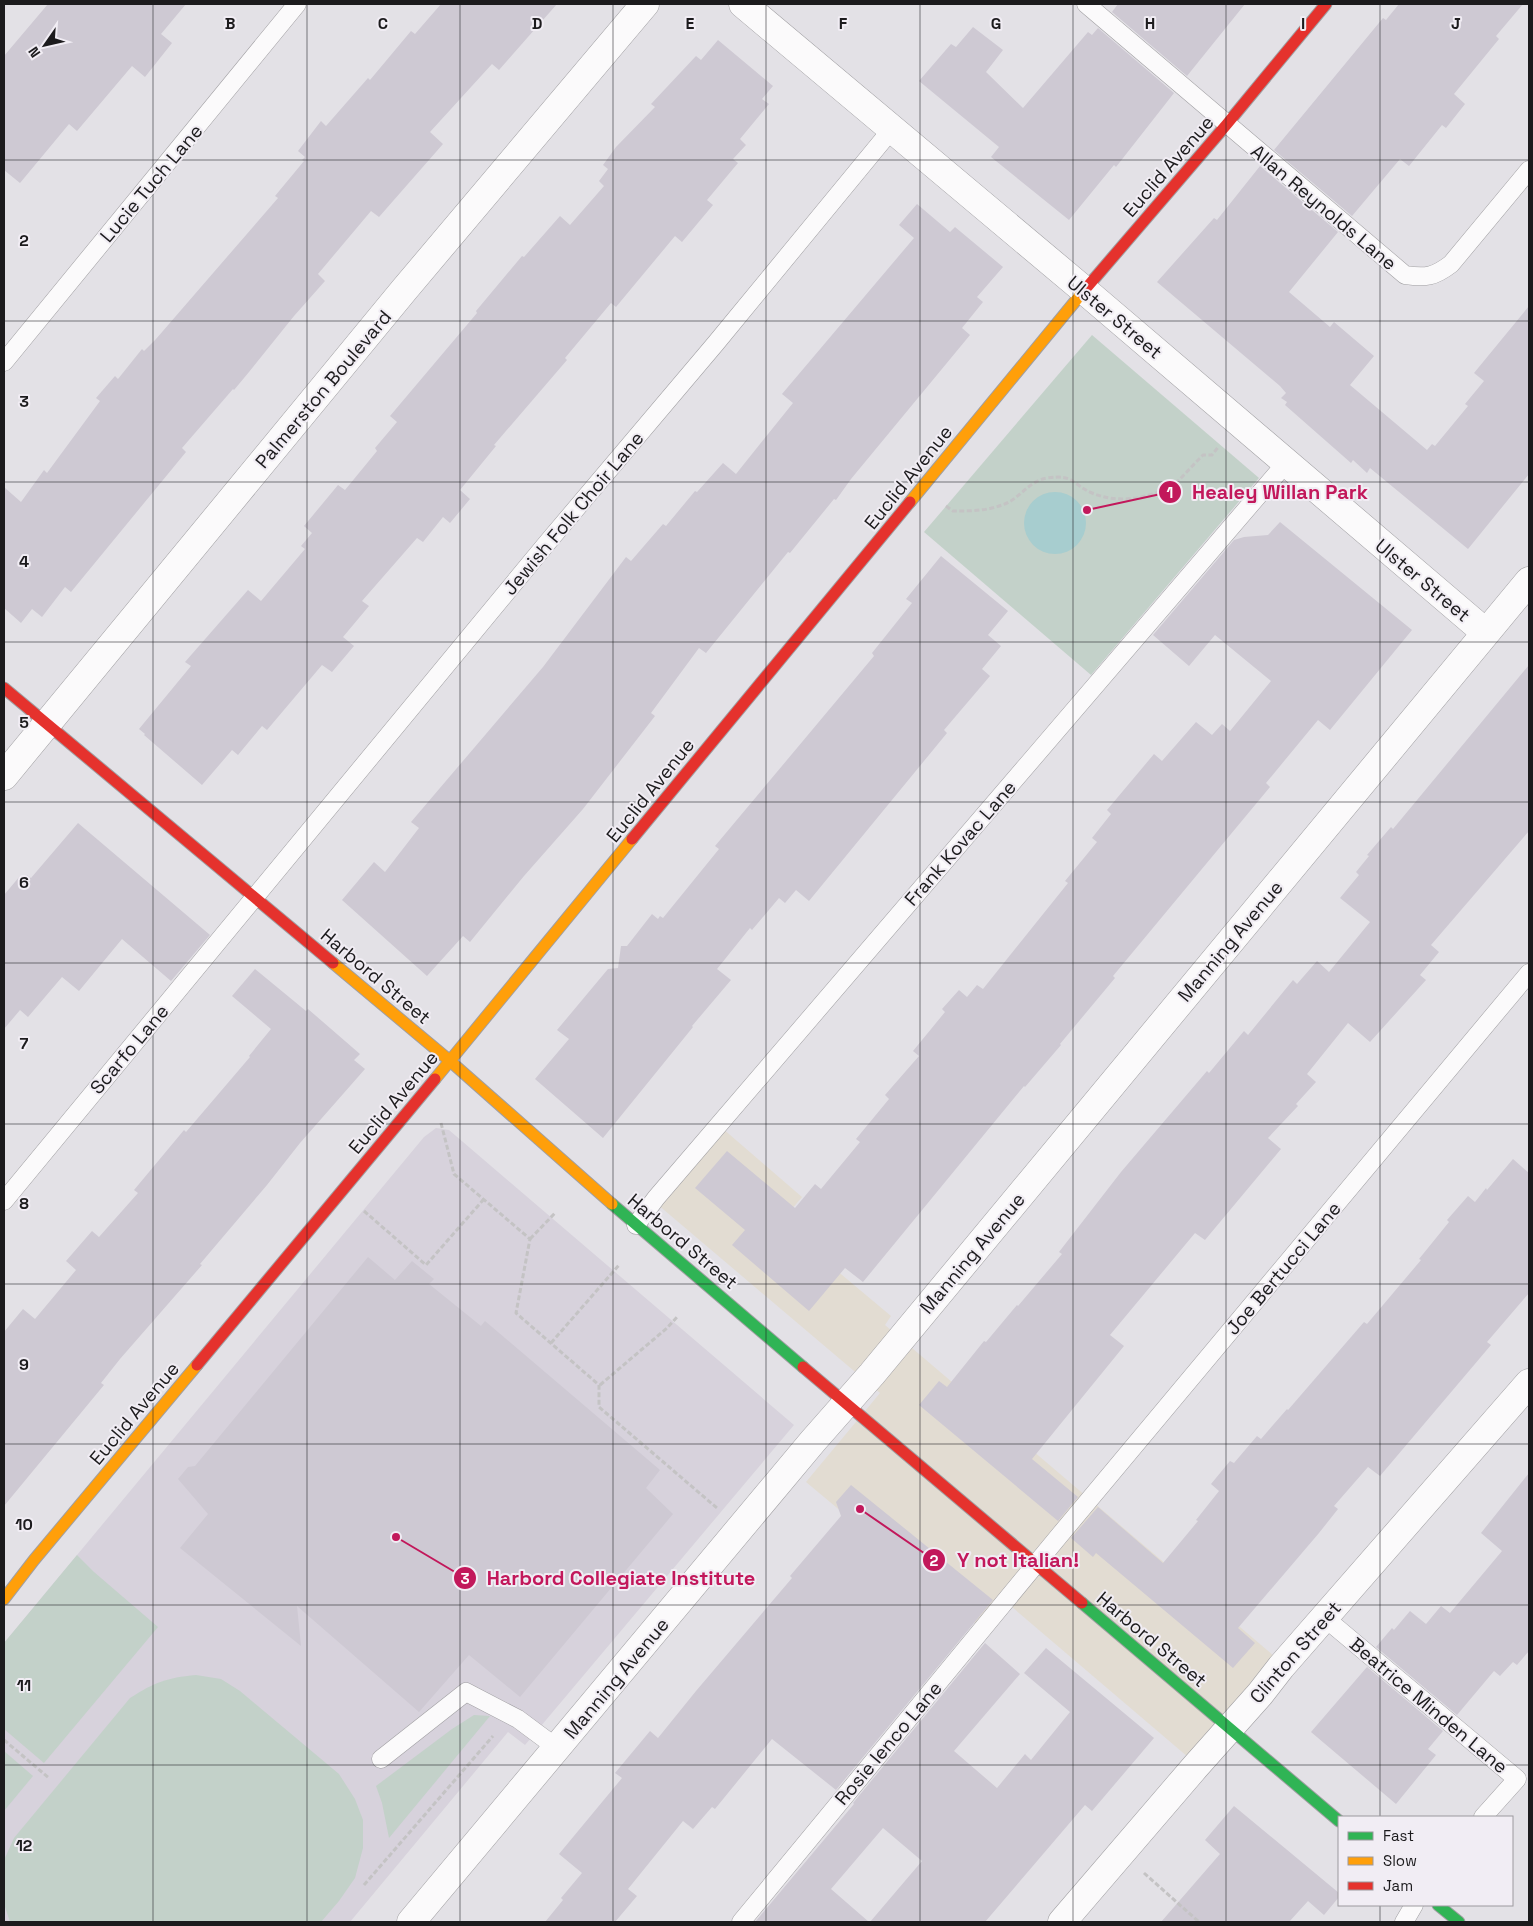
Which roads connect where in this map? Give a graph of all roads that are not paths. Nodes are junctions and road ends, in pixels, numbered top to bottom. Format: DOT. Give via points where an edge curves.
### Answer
graph roads {
  1 [pos="297,4"];
  2 [pos="645,4"];
  3 [pos="743,4"];
  4 [pos="1086,4"];
  5 [pos="1326,4"];
  6 [pos="1227,124"];
  7 [pos="892,129"];
  8 [pos="1529,170"];
  9 [pos="1084,290"];
  10 [pos="4,362"];
  11 [pos="1286,463"];
  12 [pos="1529,581"];
  13 [pos="1485,632"];
  14 [pos="4,688"];
  15 [pos="46,724"];
  16 [pos="4,776"];
  17 [pos="254,898"];
  18 [pos="1529,973"];
  19 [pos="450,1061"];
  20 [pos="4,1201"];
  21 [pos="636,1225"];
  22 [pos="1529,1383"];
  23 [pos="846,1404"];
  24 [pos="1036,1564"];
  25 [pos="5,1594"];
  26 [pos="1325,1618"];
  27 [pos="1229,1728"];
  28 [pos="557,1748"];
  29 [pos="381,1759"];
  30 [pos="1484,1816"];
  31 [pos="1338,1820"];
  32 [pos="1413,1906"];
  33 [pos="1439,1906"];
  34 [pos="411,1922"];
  35 [pos="740,1922"];
  36 [pos="1062,1922"];
  37 [pos="1404,1922"];
  38 [pos="1459,1922"];
  1 -- 10 [label="lane, Lucie Tuch Lane"];
  2 -- 15 [label="street, Palmerston Boulevard"];
  3 -- 7 [label="street, Ulster Street"];
  4 -- 6 [label="lane, Allan Reynolds Lane"];
  5 -- 6 [label="street, Euclid Avenue"];
  6 -- 8 [label="lane, Allan Reynolds Lane" via="1405,275 1422,278 1437,275 1451,264"];
  6 -- 9 [label="street, Euclid Avenue"];
  7 -- 9 [label="street, Ulster Street"];
  7 -- 17 [label="lane, Jewish Folk Choir Lane"];
  9 -- 11 [label="street, Ulster Street"];
  9 -- 19 [label="street, Euclid Avenue"];
  11 -- 13 [label="street, Ulster Street"];
  11 -- 21 [label="lane, Frank Kovac Lane"];
  12 -- 13 [label="street, Manning Avenue"];
  13 -- 23 [label="street, Manning Avenue"];
  14 -- 15 [label="street, Harbord Street"];
  15 -- 16 [label="street, Palmerston Boulevard"];
  15 -- 17 [label="street, Harbord Street"];
  17 -- 19 [label="street, Harbord Street"];
  17 -- 20 [label="lane, Scarfo Lane"];
  18 -- 24 [label="lane, Joe Bertucci Lane"];
  19 -- 21 [label="street, Harbord Street"];
  19 -- 25 [label="street, Euclid Avenue"];
  21 -- 23 [label="street, Harbord Street"];
  22 -- 26 [label="street, Clinton Street"];
  23 -- 24 [label="street, Harbord Street"];
  23 -- 28 [label="street, Manning Avenue"];
  24 -- 27 [label="street, Harbord Street"];
  24 -- 35 [label="lane, Rosie Ienco Lane"];
  26 -- 27 [label="street, Clinton Street"];
  26 -- 30 [label="lane, Beatrice Minden Lane" via="1517,1779"];
  27 -- 31 [label="street, Harbord Street"];
  27 -- 36 [label="street, Clinton Street"];
  28 -- 29 [label="lane" via="511,1715 466,1692"];
  28 -- 34 [label="street, Manning Avenue"];
  32 -- 37 [label="lane"];
  33 -- 38 [label="street"];
}
